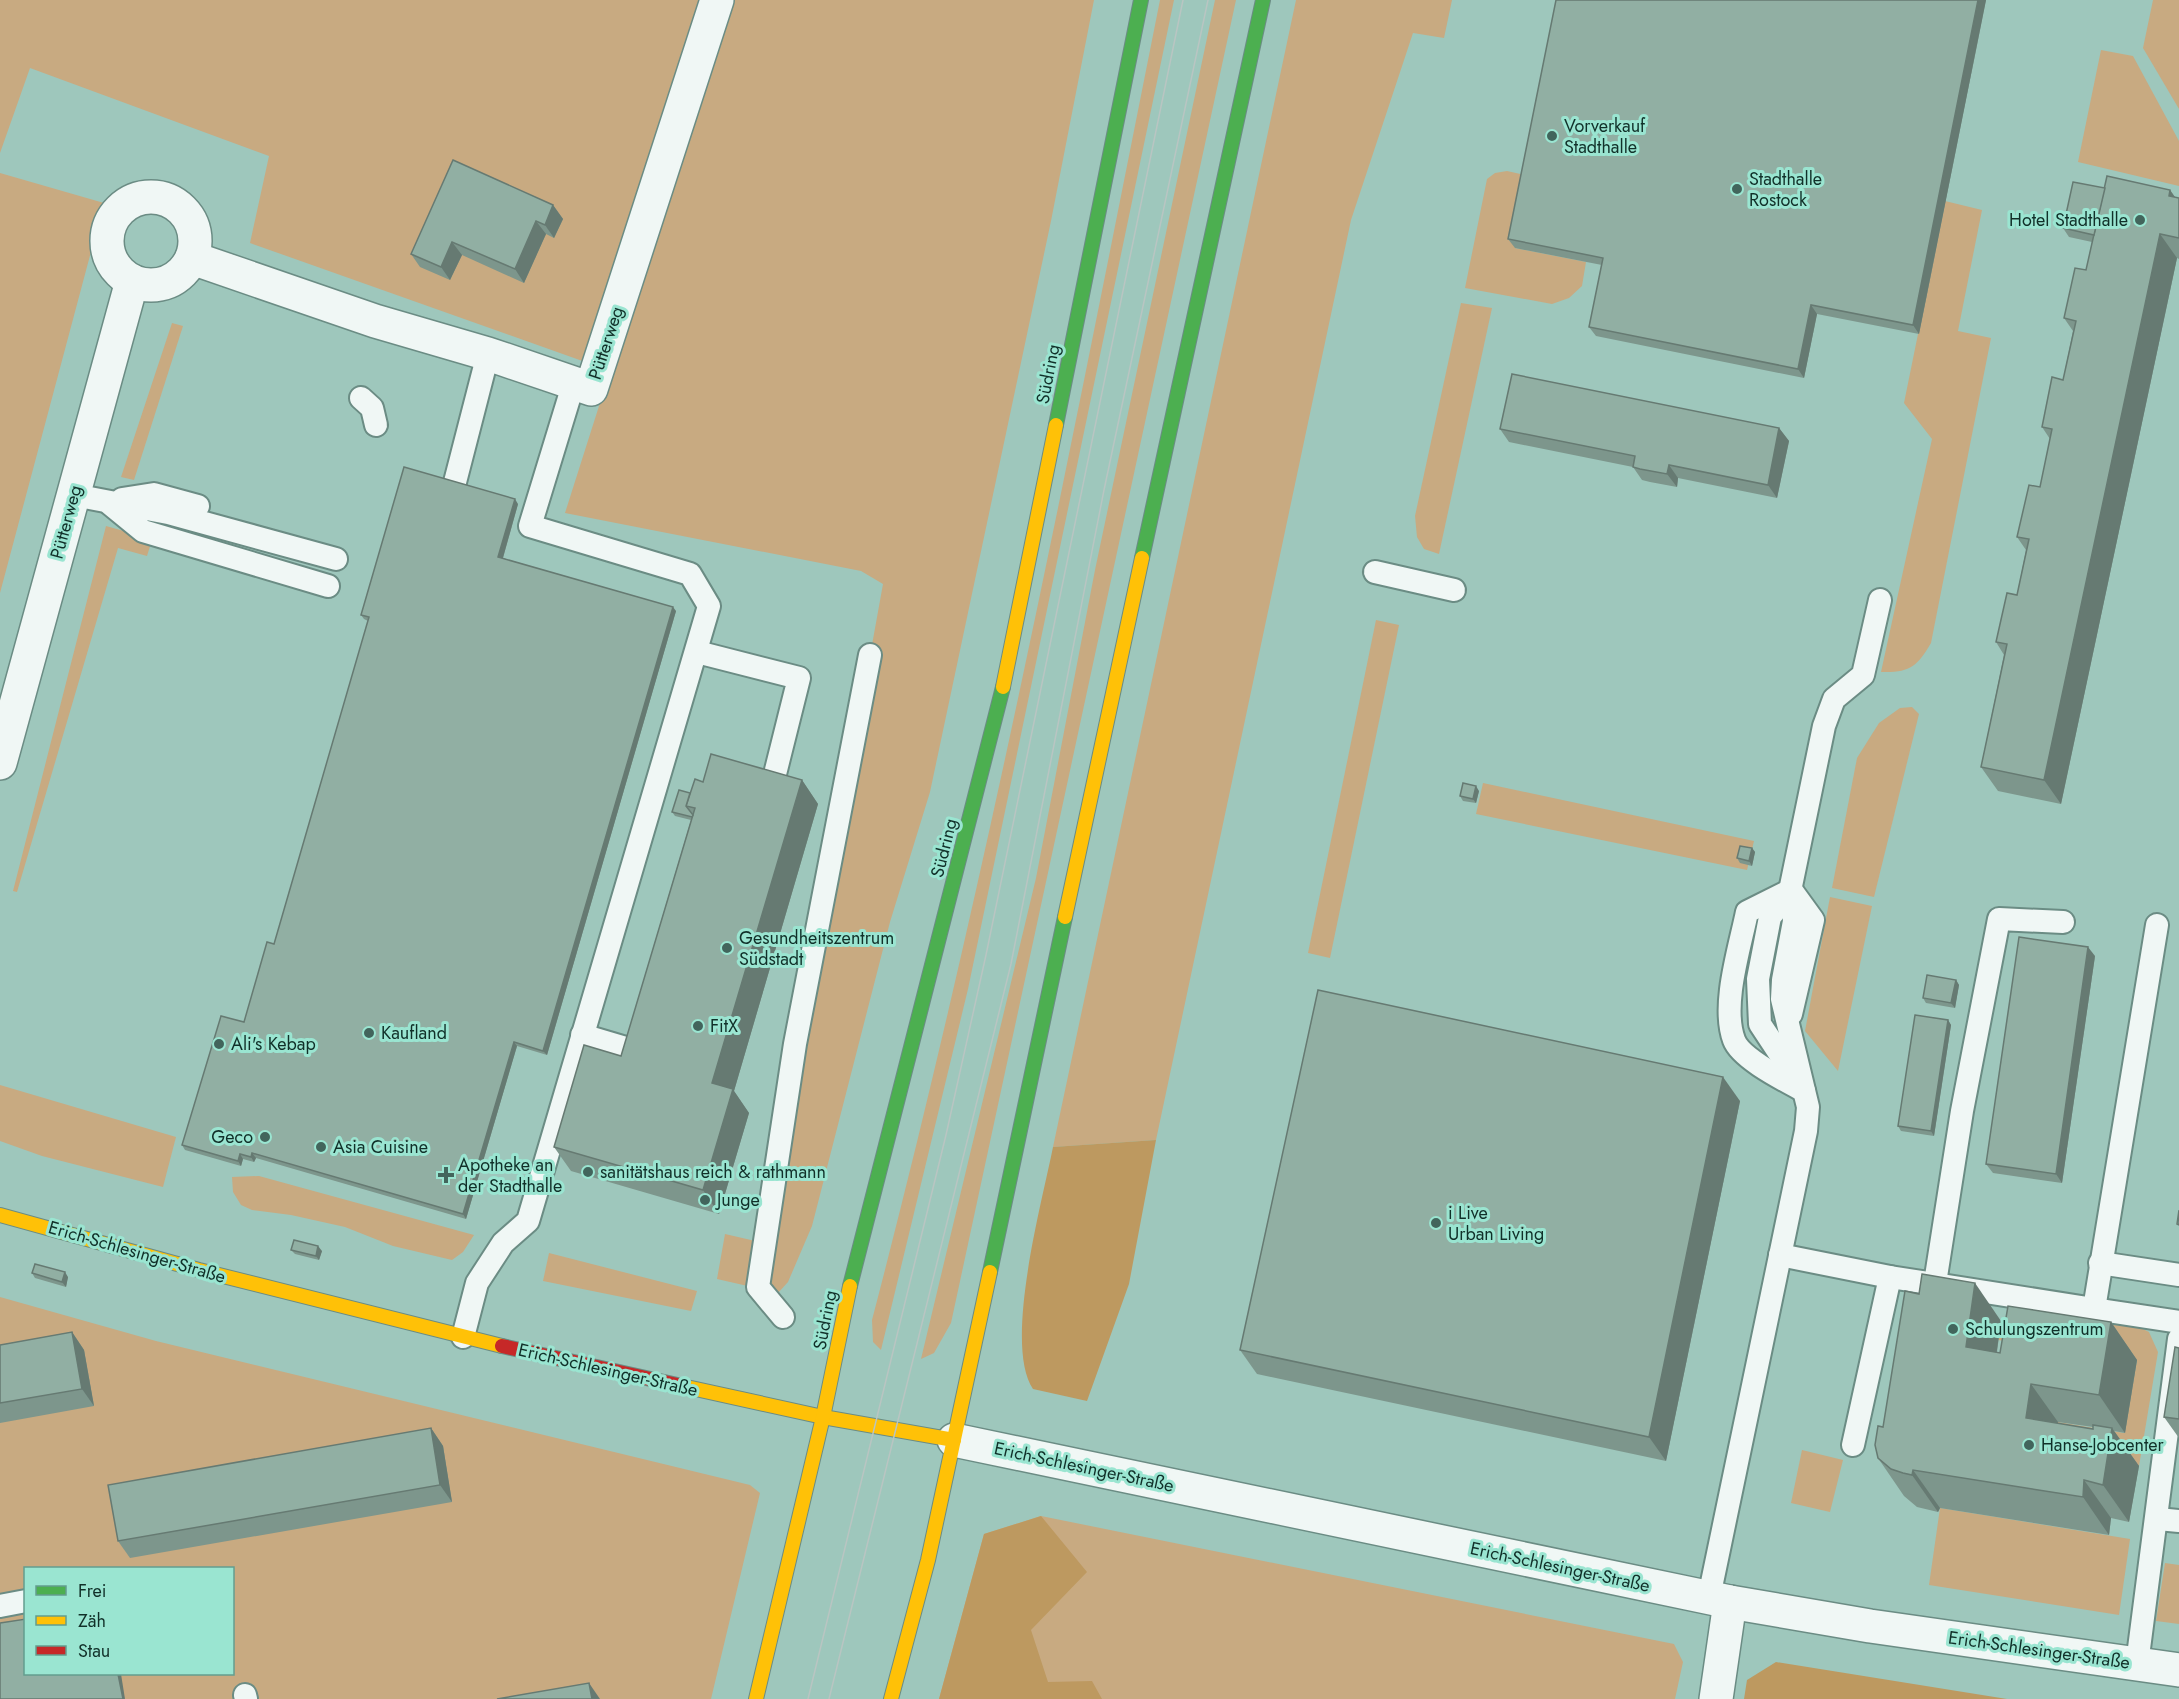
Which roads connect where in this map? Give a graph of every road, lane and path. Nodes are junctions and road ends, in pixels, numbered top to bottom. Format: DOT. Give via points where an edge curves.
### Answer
graph roads {
  1 [pos="717,0"];
  2 [pos="1141,0"];
  3 [pos="1263,0"];
  4 [pos="192,258"];
  5 [pos="132,281"];
  6 [pos="488,354"];
  7 [pos="574,382"];
  8 [pos="361,398"];
  9 [pos="375,425"];
  10 [pos="454,486"];
  11 [pos="74,495"];
  12 [pos="106,502"];
  13 [pos="336,559"];
  14 [pos="1375,572"];
  15 [pos="328,586"];
  16 [pos="1455,590"];
  17 [pos="1880,600"];
  18 [pos="697,652"];
  19 [pos="870,655"];
  20 [pos="0,762"];
  21 [pos="771,790"];
  22 [pos="1791,890"];
  23 [pos="1745,912"];
  24 [pos="1770,917"];
  25 [pos="1803,920"];
  26 [pos="2063,922"];
  27 [pos="2157,926"];
  28 [pos="582,1035"];
  29 [pos="646,1054"];
  30 [pos="1804,1090"];
  31 [pos="0,1215"];
  32 [pos="1780,1255"];
  33 [pos="2100,1263"];
  34 [pos="2179,1275"];
  35 [pos="1890,1277"];
  36 [pos="1935,1283"];
  37 [pos="2094,1309"];
  38 [pos="783,1317"];
  39 [pos="2179,1322"];
  40 [pos="463,1337"];
  41 [pos="2179,1339"];
  42 [pos="824,1417"];
  43 [pos="954,1440"];
  44 [pos="1853,1445"];
  45 [pos="2168,1520"];
  46 [pos="1719,1600"];
  47 [pos="24,1601"];
  48 [pos="0,1606"];
  49 [pos="2137,1664"];
  50 [pos="2179,1670"];
  51 [pos="756,1699"];
  52 [pos="891,1699"];
  53 [pos="1716,1699"];
  1 -- 7 [label="street, Pütterweg" via="591,389"];
  2 -- 42 [label="main road, Südring" via="1010,658 852,1276"];
  3 -- 43 [label="main road"];
  4 -- 5 [label="street" via="173,279 160,285"];
  4 -- 5 [label="street" via="193,227 185,213 159,197 142,197 116,214 106,243 110,259"];
  4 -- 6 [label="street, Pütterweg" via="375,321"];
  5 -- 11 [label="street, Pütterweg"];
  6 -- 7 [label="street, Pütterweg"];
  6 -- 10 [label="lane"];
  7 -- 18 [label="lane" via="530,526 690,574 709,606"];
  8 -- 9 [label="lane" via="372,408"];
  11 -- 12 [label="lane"];
  11 -- 20 [label="street, Pütterweg"];
  12 -- 13 [label="lane" via="160,495 231,516 242,535"];
  12 -- 15 [label="lane" via="143,531"];
  14 -- 16 [label="lane"];
  17 -- 22 [label="lane" via="1863,675 1834,699 1824,726"];
  18 -- 21 [label="lane" via="799,678"];
  18 -- 28 [label="lane"];
  19 -- 38 [label="lane" via="795,1044 758,1287"];
  22 -- 23 [label="lane"];
  22 -- 24 [label="lane"];
  22 -- 25 [label="lane"];
  23 -- 24 [label="lane"];
  23 -- 30 [label="lane" via="1731,1010 1734,1041 1762,1069"];
  24 -- 25 [label="lane"];
  24 -- 30 [label="lane" via="1758,979 1760,1024"];
  25 -- 30 [label="lane" via="1782,999"];
  26 -- 36 [label="lane" via="1999,919 1962,1112"];
  27 -- 33 [label="lane"];
  28 -- 29 [label="lane"];
  28 -- 40 [label="lane" via="528,1221 503,1243 477,1283"];
  30 -- 32 [label="lane" via="1808,1107 1806,1131"];
  31 -- 40 [label="main road, Erich-Schlesinger-Straße"];
  32 -- 35 [label="lane"];
  32 -- 46 [label="lane"];
  33 -- 34 [label="lane"];
  33 -- 37 [label="lane"];
  35 -- 36 [label="lane"];
  35 -- 44 [label="lane"];
  36 -- 37 [label="lane"];
  37 -- 39 [label="lane"];
  40 -- 42 [label="main road, Erich-Schlesinger-Straße"];
  41 -- 45 [label="lane"];
  42 -- 43 [label="main road, Erich-Schlesinger-Straße"];
  42 -- 51 [label="main road, Südring"];
  43 -- 46 [label="street, Erich-Schlesinger-Straße"];
  43 -- 52 [label="main road" via="928,1560"];
  45 -- 49 [label="lane" via="2146,1599"];
  46 -- 49 [label="street, Erich-Schlesinger-Straße"];
  46 -- 53 [label="street"];
  47 -- 48 [label="lane"];
  49 -- 50 [label="street, Erich-Schlesinger-Straße"];
}
